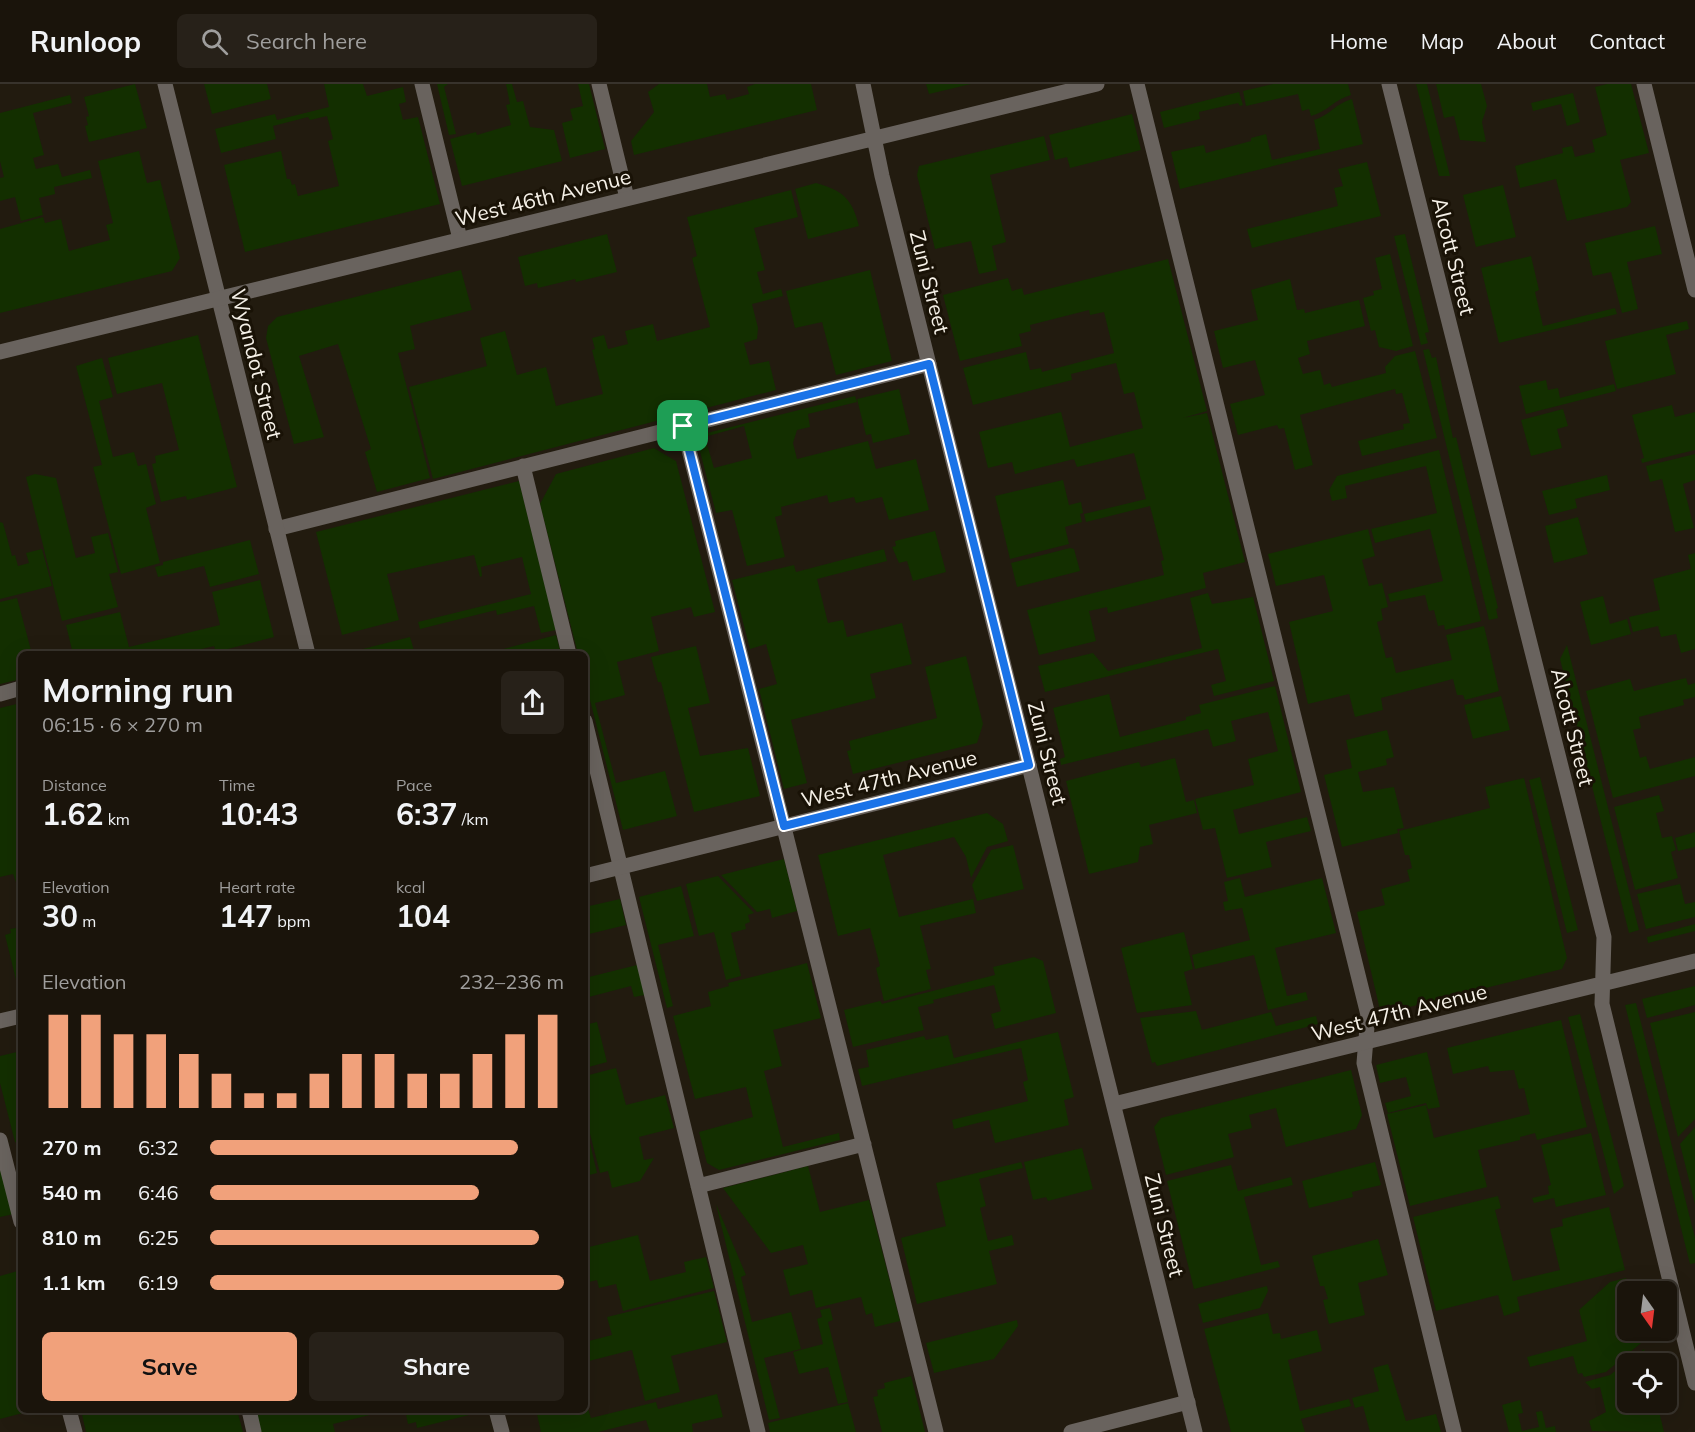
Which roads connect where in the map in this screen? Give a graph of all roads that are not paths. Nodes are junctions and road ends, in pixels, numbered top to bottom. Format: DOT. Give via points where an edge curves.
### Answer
graph roads {
  1 [pos="165,84"];
  2 [pos="422,84"];
  3 [pos="599,84"];
  4 [pos="863,84"];
  5 [pos="1097,84"];
  6 [pos="1137,84"];
  7 [pos="1389,84"];
  8 [pos="1644,84"];
  9 [pos="874,138"];
  10 [pos="627,198"];
  11 [pos="460,238"];
  12 [pos="1695,290"];
  13 [pos="219,298"];
  14 [pos="0,352"];
  15 [pos="929,364"];
  16 [pos="683,426"];
  17 [pos="523,466"];
  18 [pos="276,529"];
  19 [pos="307,651"];
  20 [pos="568,651"];
  21 [pos="18,689"];
  22 [pos="0,694"];
  23 [pos="588,734"];
  24 [pos="1029,765"];
  25 [pos="784,826"];
  26 [pos="620,867"];
  27 [pos="588,875"];
  28 [pos="1695,961"];
  29 [pos="1602,983"];
  30 [pos="18,1017"];
  31 [pos="0,1021"];
  32 [pos="1366,1041"];
  33 [pos="1114,1104"];
  34 [pos="0,1140"];
  35 [pos="864,1144"];
  36 [pos="698,1186"];
  37 [pos="18,1210"];
  38 [pos="1695,1383"];
  39 [pos="1188,1402"];
  40 [pos="70,1413"];
  41 [pos="250,1413"];
  42 [pos="497,1413"];
  43 [pos="75,1432"];
  44 [pos="254,1432"];
  45 [pos="502,1432"];
  46 [pos="758,1432"];
  47 [pos="936,1432"];
  48 [pos="1071,1432"];
  49 [pos="1196,1432"];
  50 [pos="1454,1432"];
  1 -- 13 [label="street, Wyandot Street"];
  2 -- 11 [label="street"];
  3 -- 10 [label="street"];
  4 -- 9 [label="street, Zuni Street"];
  5 -- 9 [label="street, West 46th Avenue"];
  6 -- 32 [label="street" via="1368,1015"];
  7 -- 29 [label="street, Alcott Street" via="1604,937"];
  8 -- 12 [label="street"];
  9 -- 10 [label="street, West 46th Avenue"];
  9 -- 15 [label="street, Zuni Street"];
  10 -- 11 [label="street, West 46th Avenue"];
  11 -- 13 [label="street, West 46th Avenue"];
  13 -- 14 [label="street, West 46th Avenue"];
  13 -- 18 [label="street, Wyandot Street"];
  15 -- 16 [label="street"];
  15 -- 24 [label="street, Zuni Street"];
  16 -- 17 [label="street"];
  16 -- 25 [label="street"];
  17 -- 18 [label="street"];
  17 -- 20 [label="street"];
  18 -- 19 [label="street, Wyandot Street"];
  21 -- 22 [label="street"];
  23 -- 26 [label="street"];
  24 -- 25 [label="street, West 47th Avenue"];
  24 -- 33 [label="street, Zuni Street"];
  25 -- 26 [label="street, West 47th Avenue"];
  25 -- 35 [label="street"];
  26 -- 27 [label="street, West 47th Avenue"];
  26 -- 36 [label="street"];
  28 -- 29 [label="street, West 47th Avenue"];
  29 -- 32 [label="street, West 47th Avenue"];
  29 -- 38 [label="street, Alcott Street" via="1602,1004"];
  30 -- 31 [label="street"];
  32 -- 33 [label="street, West 47th Avenue"];
  32 -- 50 [label="street" via="1364,1064"];
  33 -- 39 [label="street, Zuni Street"];
  34 -- 37 [label="street"];
  35 -- 36 [label="street"];
  35 -- 47 [label="street"];
  36 -- 46 [label="street"];
  39 -- 48 [label="street"];
  39 -- 49 [label="street, Zuni Street"];
  40 -- 43 [label="street"];
  41 -- 44 [label="street"];
  42 -- 45 [label="street"];
}
